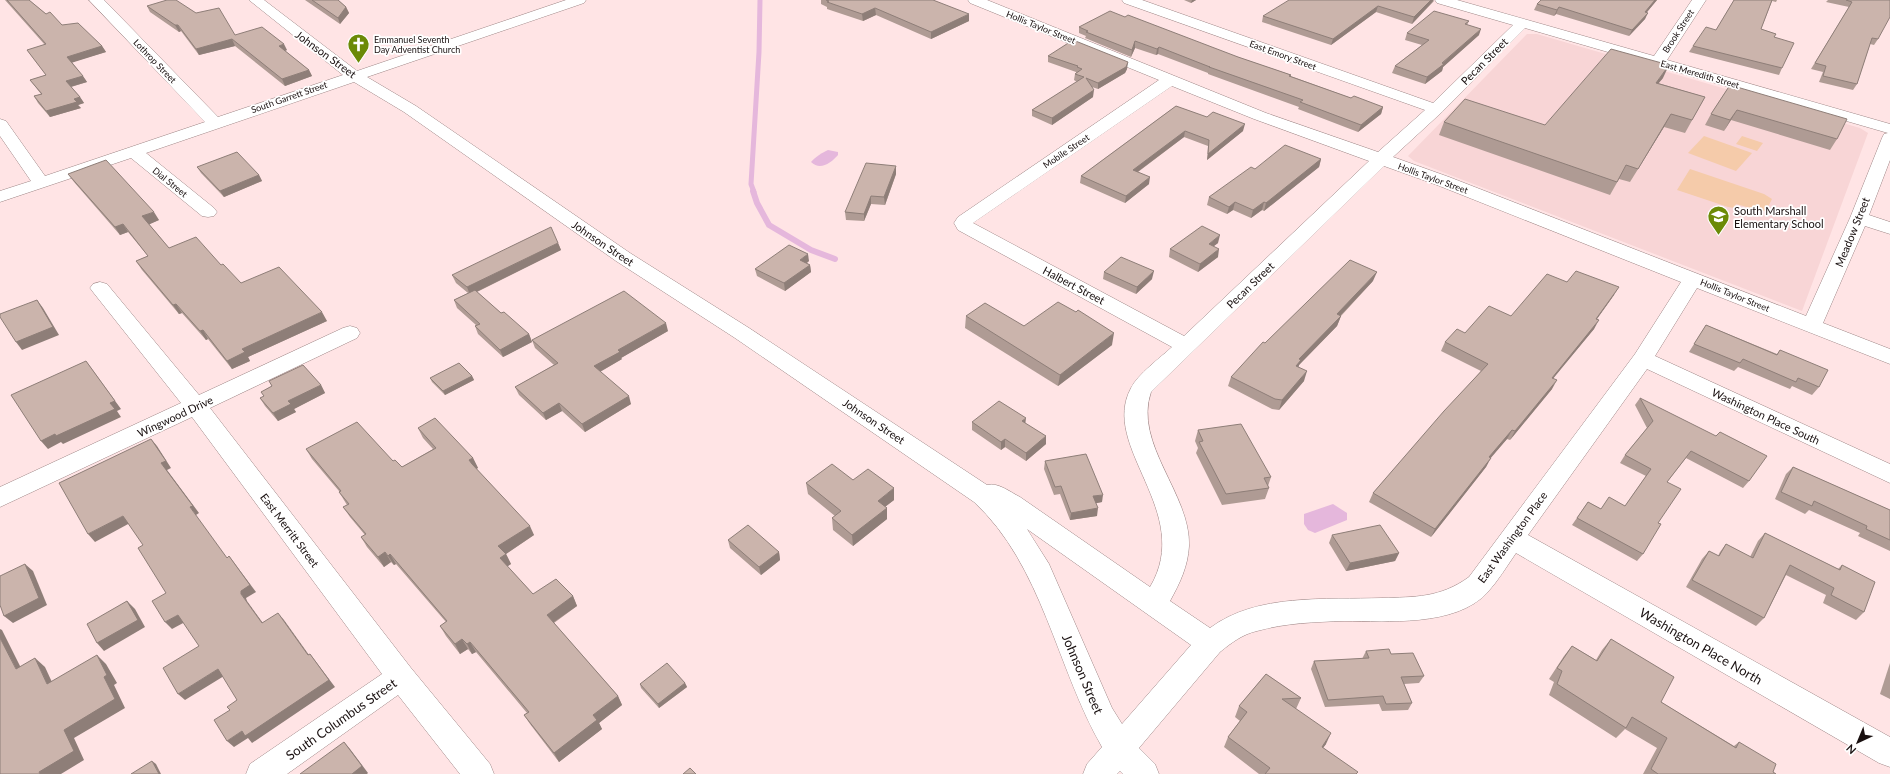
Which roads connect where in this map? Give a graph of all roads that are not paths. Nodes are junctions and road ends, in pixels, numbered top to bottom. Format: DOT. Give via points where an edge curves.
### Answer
graph roads {
  1 [pos="96,0"];
  2 [pos="256,0"];
  3 [pos="579,0"];
  4 [pos="975,0"];
  5 [pos="1129,0"];
  6 [pos="1442,0"];
  7 [pos="1699,0"];
  8 [pos="552,3"];
  9 [pos="1523,23"];
  10 [pos="1658,62"];
  11 [pos="354,75"];
  12 [pos="1170,80"];
  13 [pos="1436,109"];
  14 [pos="215,122"];
  15 [pos="0,124"];
  16 [pos="1890,129"];
  17 [pos="1890,138"];
  18 [pos="133,151"];
  19 [pos="1381,159"];
  20 [pos="41,182"];
  21 [pos="0,197"];
  22 [pos="208,212"];
  23 [pos="1859,218"];
  24 [pos="963,223"];
  25 [pos="1890,228"];
  26 [pos="1693,279"];
  27 [pos="100,288"];
  28 [pos="1812,326"];
  29 [pos="350,333"];
  30 [pos="1186,346"];
  31 [pos="1890,357"];
  32 [pos="1642,359"];
  33 [pos="196,406"];
  34 [pos="1890,474"];
  35 [pos="958,477"];
  36 [pos="0,498"];
  37 [pos="1511,538"];
  38 [pos="1155,604"];
  39 [pos="1210,643"];
  40 [pos="401,677"];
  41 [pos="1120,749"];
  42 [pos="1890,753"];
  43 [pos="261,774"];
  44 [pos="478,774"];
  45 [pos="1098,774"];
  46 [pos="1144,774"];
  1 -- 14 [label="street, Lothrop Street"];
  2 -- 11 [label="street, Johnson Street"];
  3 -- 8 [label="street, South Garrett Street"];
  4 -- 12 [label="street, Hollis Taylor Street"];
  5 -- 13 [label="street, East Emory Street"];
  6 -- 9 [label="street, East Meredith Street"];
  7 -- 10 [label="street, Brook Street"];
  8 -- 11 [label="street, South Garrett Street"];
  9 -- 10 [label="street, East Meredith Street"];
  9 -- 13 [label="street, Pecan Street"];
  10 -- 16 [label="street, East Meredith Street"];
  11 -- 14 [label="street, South Garrett Street"];
  11 -- 35 [label="street, Johnson Street" via="410,109 610,248"];
  12 -- 19 [label="street, Hollis Taylor Street" via="1295,130"];
  12 -- 24 [label="street, Mobile Street"];
  13 -- 19 [label="street, Pecan Street"];
  14 -- 18 [label="street, South Garrett Street"];
  15 -- 20 [label="street"];
  17 -- 23 [label="street, Meadow Street"];
  18 -- 20 [label="street, South Garrett Street"];
  18 -- 22 [label="street, Dial Street"];
  19 -- 26 [label="street, Hollis Taylor Street"];
  19 -- 30 [label="street, Pecan Street"];
  20 -- 21 [label="street, South Garrett Street"];
  23 -- 25 [label="street"];
  23 -- 28 [label="street, Meadow Street"];
  24 -- 30 [label="street, Halbert Street"];
  26 -- 28 [label="street, Hollis Taylor Street"];
  26 -- 32 [label="street, East Washington Place"];
  27 -- 33 [label="street, East Merritt Street"];
  28 -- 31 [label="street, Hollis Taylor Street"];
  29 -- 33 [label="street, Wingwood Drive"];
  30 -- 38 [label="street, Pecan Street" via="1141,389 1135,410 1137,429 1170,510 1177,534 1177,548 1170,578"];
  32 -- 34 [label="street, Washington Place South"];
  32 -- 37 [label="street, East Washington Place"];
  33 -- 36 [label="street, Wingwood Drive"];
  33 -- 40 [label="street, East Merritt Street"];
  35 -- 38 [label="street, Johnson Street" via="1011,504"];
  35 -- 41 [label="street, Johnson Street" via="995,505 1026,546 1036,564 1100,717"];
  37 -- 39 [label="street, East Washington Place" via="1478,585 1449,603 1421,608 1282,614 1248,621 1221,633"];
  37 -- 42 [label="street, Washington Place North"];
  38 -- 39 [label="street, Johnson Street"];
  39 -- 41 [label="street"];
  40 -- 43 [label="street, South Columbus Street"];
  40 -- 44 [label="street, East Merritt Street"];
  41 -- 45 [label="street"];
  41 -- 46 [label="street, Johnson Street"];
}
